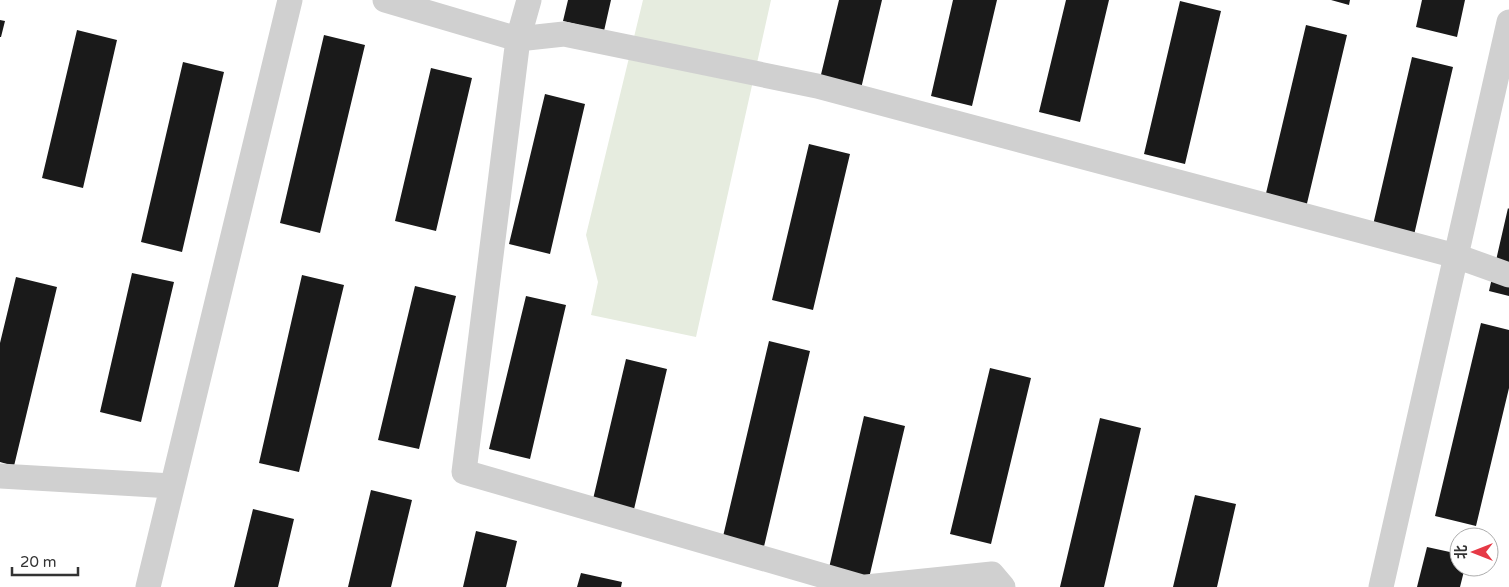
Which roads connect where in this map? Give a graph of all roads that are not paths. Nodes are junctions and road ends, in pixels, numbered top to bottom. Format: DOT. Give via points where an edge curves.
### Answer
graph roads {
  1 [pos="290,0"];
  2 [pos="385,0"];
  3 [pos="529,0"];
  4 [pos="1509,22"];
  5 [pos="518,39"];
  6 [pos="1456,256"];
  7 [pos="1509,275"];
  8 [pos="0,476"];
  9 [pos="172,486"];
  10 [pos="148,587"];
  11 [pos="864,587"];
  12 [pos="1003,587"];
  13 [pos="1381,587"];
  1 -- 9 [label="street"];
  2 -- 5 [label="street"];
  3 -- 5 [label="street"];
  4 -- 6 [label="street"];
  5 -- 6 [label="street" via="564,34 817,86"];
  5 -- 11 [label="street" via="464,472"];
  6 -- 7 [label="street"];
  6 -- 13 [label="street"];
  8 -- 9 [label="street"];
  9 -- 10 [label="street"];
  11 -- 12 [label="street" via="992,574"];
}
